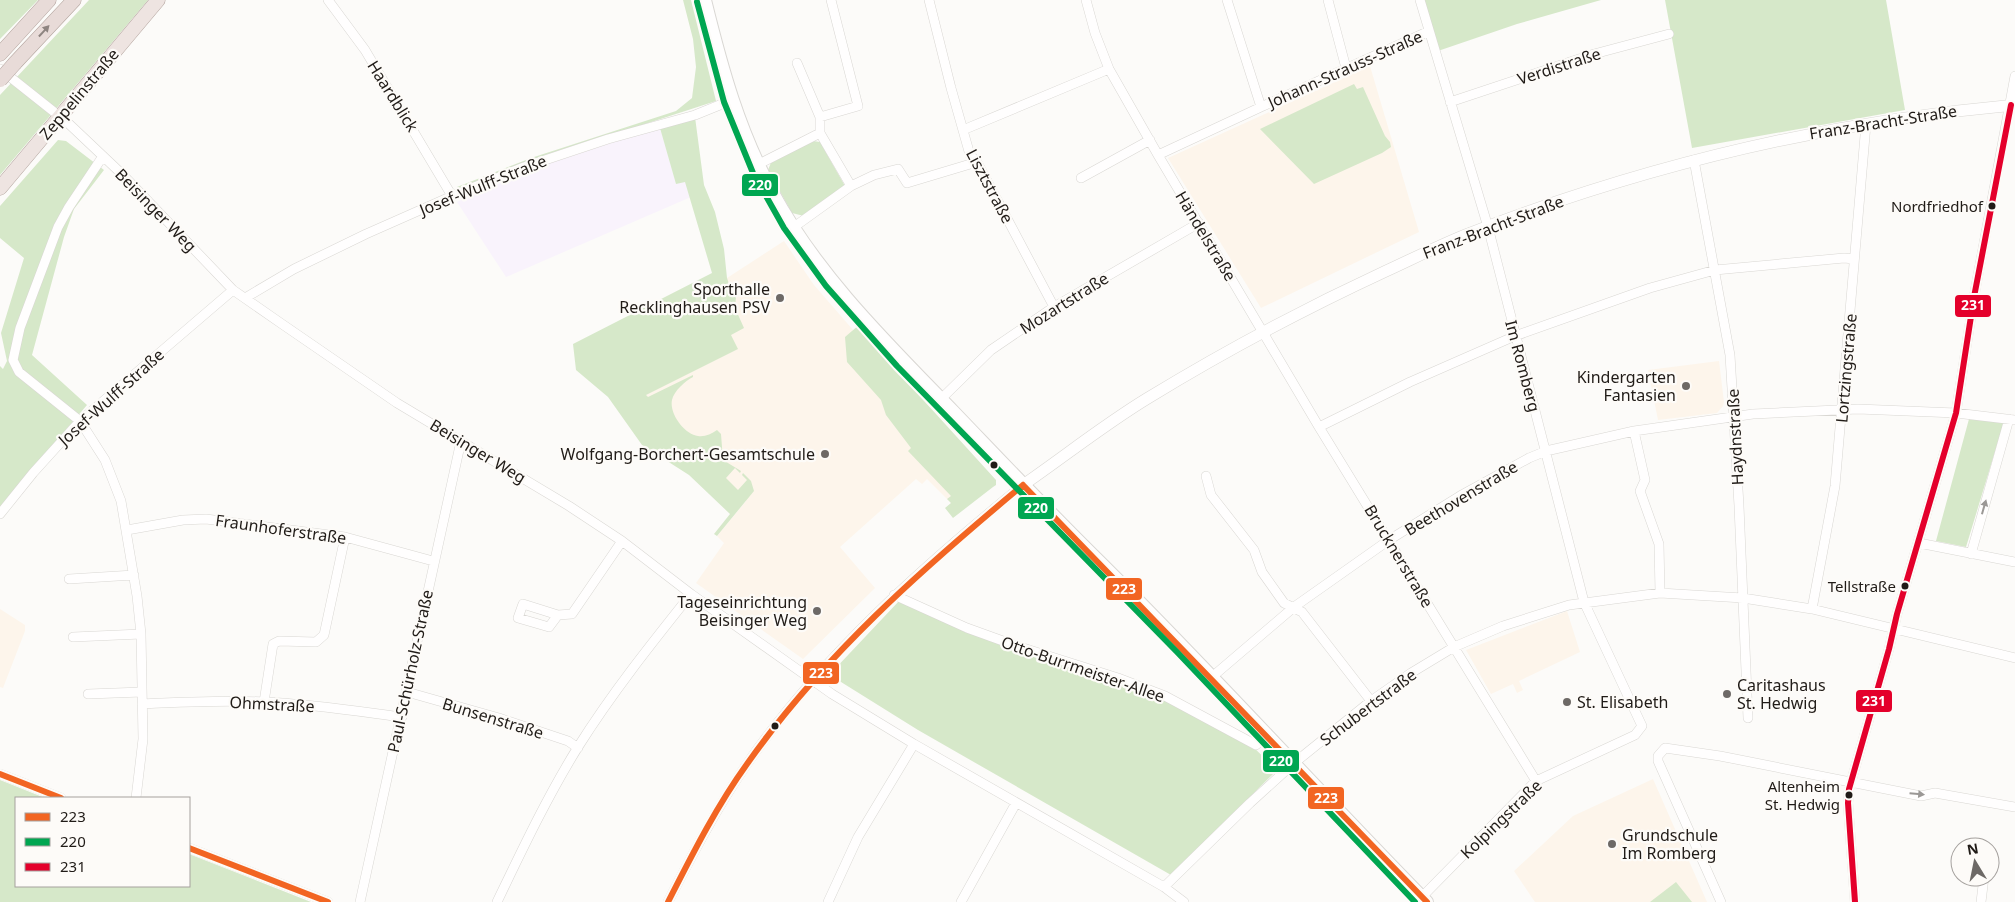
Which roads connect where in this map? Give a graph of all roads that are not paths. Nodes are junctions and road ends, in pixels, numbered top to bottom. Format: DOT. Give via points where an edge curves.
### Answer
graph roads {
  1 [pos="50,0"];
  2 [pos="74,0"];
  3 [pos="158,0"];
  4 [pos="328,0"];
  5 [pos="705,0"];
  6 [pos="831,0"];
  7 [pos="929,0"];
  8 [pos="1086,0"];
  9 [pos="1227,0"];
  10 [pos="1328,0"];
  11 [pos="1422,0"];
  12 [pos="1429,31"];
  13 [pos="1669,34"];
  14 [pos="1,53"];
  15 [pos="797,63"];
  16 [pos="1346,68"];
  17 [pos="0,69"];
  18 [pos="1109,69"];
  19 [pos="2015,77"];
  20 [pos="0,80"];
  21 [pos="732,100"];
  22 [pos="1450,102"];
  23 [pos="2013,105"];
  24 [pos="1261,107"];
  25 [pos="61,116"];
  26 [pos="820,118"];
  27 [pos="1866,124"];
  28 [pos="963,130"];
  29 [pos="820,133"];
  30 [pos="1150,140"];
  31 [pos="1158,155"];
  32 [pos="103,156"];
  33 [pos="1694,160"];
  34 [pos="977,162"];
  35 [pos="759,164"];
  36 [pos="1081,178"];
  37 [pos="851,186"];
  38 [pos="0,188"];
  39 [pos="452,196"];
  40 [pos="1199,223"];
  41 [pos="794,226"];
  42 [pos="1488,227"];
  43 [pos="1854,259"];
  44 [pos="1716,270"];
  45 [pos="233,290"];
  46 [pos="245,298"];
  47 [pos="1054,307"];
  48 [pos="1263,331"];
  49 [pos="1515,336"];
  50 [pos="940,398"];
  51 [pos="1843,409"];
  52 [pos="1956,413"];
  53 [pos="1734,418"];
  54 [pos="80,420"];
  55 [pos="2012,420"];
  56 [pos="1320,427"];
  57 [pos="1634,431"];
  58 [pos="461,441"];
  59 [pos="1546,451"];
  60 [pos="1206,476"];
  61 [pos="1023,484"];
  62 [pos="0,514"];
  63 [pos="127,530"];
  64 [pos="345,537"];
  65 [pos="1390,540"];
  66 [pos="622,541"];
  67 [pos="1918,543"];
  68 [pos="1971,554"];
  69 [pos="434,561"];
  70 [pos="2015,562"];
  71 [pos="134,575"];
  72 [pos="69,579"];
  73 [pos="1660,593"];
  74 [pos="690,594"];
  75 [pos="894,595"];
  76 [pos="1743,598"];
  77 [pos="1584,602"];
  78 [pos="1294,607"];
  79 [pos="1812,610"];
  80 [pos="558,615"];
  81 [pos="1893,630"];
  82 [pos="141,634"];
  83 [pos="73,637"];
  84 [pos="1454,647"];
  85 [pos="2015,658"];
  86 [pos="1212,678"];
  87 [pos="814,681"];
  88 [pos="142,692"];
  89 [pos="407,692"];
  90 [pos="88,694"];
  91 [pos="1371,701"];
  92 [pos="264,702"];
  93 [pos="142,704"];
  94 [pos="402,717"];
  95 [pos="1748,718"];
  96 [pos="1642,726"];
  97 [pos="1267,736"];
  98 [pos="914,744"];
  99 [pos="578,748"];
  100 [pos="1294,764"];
  101 [pos="0,774"];
  102 [pos="1536,781"];
  103 [pos="1851,781"];
  104 [pos="58,797"];
  105 [pos="136,797"];
  106 [pos="1016,803"];
  107 [pos="2015,807"];
  108 [pos="190,848"];
  109 [pos="1164,887"];
  110 [pos="1983,887"];
  111 [pos="1422,900"];
  112 [pos="328,902"];
  113 [pos="360,902"];
  114 [pos="497,902"];
  115 [pos="668,902"];
  116 [pos="828,902"];
  117 [pos="961,902"];
  118 [pos="1184,902"];
  119 [pos="1722,902"];
  120 [pos="1855,902"];
  121 [pos="1981,902"];
  1 -- 14 [label="highway"];
  20 -- 2 [label="highway, one-way, bridge"];
  3 -- 25 [label="main road, Zeppelinstraße"];
  4 -- 39 [label="street, Haardblick" via="365,50"];
  5 -- 21 [label="main road"];
  6 -- 26 [label="street" via="858,106"];
  7 -- 28 [label="street, Lisztstraße"];
  8 -- 18 [label="street, Händelstraße"];
  9 -- 24 [label="street, Johann-Strauss-Straße"];
  10 -- 16 [label="street"];
  11 -- 12 [label="street, Im Romberg"];
  12 -- 16 [label="street, Johann-Strauss-Straße"];
  12 -- 22 [label="street, Im Romberg"];
  13 -- 22 [label="street, Verdistraße" via="1586,56"];
  15 -- 26 [label="street"];
  16 -- 24 [label="street, Johann-Strauss-Straße"];
  17 -- 25 [label="street, Beisinger Weg"];
  18 -- 28 [label="street"];
  18 -- 30 [label="street, Händelstraße"];
  19 -- 23 [label="street"];
  21 -- 35 [label="main road"];
  21 -- 39 [label="street, Josef-Wulff-Straße" via="695,115 524,167"];
  22 -- 42 [label="street, Im Romberg"];
  23 -- 27 [label="street, Franz-Bracht-Straße"];
  23 -- 52 [label="street" via="1974,297"];
  24 -- 31 [label="street, Johann-Strauss-Straße"];
  25 -- 32 [label="street, Beisinger Weg"];
  25 -- 38 [label="main road, Zeppelinstraße"];
  26 -- 29 [label="street"];
  27 -- 33 [label="street, Franz-Bracht-Straße" via="1784,138"];
  27 -- 43 [label="street, Lortzingstraße"];
  28 -- 34 [label="street, Lisztstraße" via="970,154"];
  29 -- 35 [label="street"];
  29 -- 37 [label="street"];
  30 -- 31 [label="street, Händelstraße"];
  30 -- 36 [label="street"];
  31 -- 40 [label="street, Händelstraße"];
  32 -- 45 [label="street, Beisinger Weg"];
  32 -- 54 [label="street" via="58,227 20,328 13,360 19,372"];
  33 -- 42 [label="street, Franz-Bracht-Straße" via="1584,192"];
  33 -- 44 [label="street, Haydnstraße"];
  34 -- 37 [label="street" via="907,183 898,169 874,175"];
  34 -- 47 [label="street, Lisztstraße"];
  35 -- 41 [label="main road"];
  37 -- 41 [label="street"];
  39 -- 46 [label="street, Josef-Wulff-Straße" via="294,269"];
  40 -- 47 [label="street, Mozartstraße"];
  40 -- 48 [label="street, Händelstraße"];
  41 -- 50 [label="main road" via="863,316"];
  42 -- 48 [label="street, Franz-Bracht-Straße" via="1339,292"];
  42 -- 49 [label="street, Im Romberg"];
  43 -- 44 [label="street"];
  43 -- 51 [label="street, Lortzingstraße"];
  44 -- 49 [label="street" via="1586,310"];
  44 -- 53 [label="street, Haydnstraße" via="1730,355"];
  45 -- 46 [label="street, Beisinger Weg"];
  45 -- 54 [label="street, Josef-Wulff-Straße"];
  46 -- 58 [label="street, Beisinger Weg" via="397,403"];
  47 -- 50 [label="street, Mozartstraße" via="991,350"];
  48 -- 56 [label="street, Brucknerstraße"];
  48 -- 61 [label="street, Franz-Bracht-Straße" via="1144,400"];
  49 -- 56 [label="street" via="1410,382"];
  49 -- 59 [label="street, Im Romberg"];
  50 -- 61 [label="main road"];
  51 -- 52 [label="street, Beethovenstraße"];
  51 -- 53 [label="street, Beethovenstraße"];
  51 -- 79 [label="street, Lortzingstraße" via="1835,486"];
  52 -- 55 [label="street, Beethovenstraße"];
  52 -- 67 [label="street"];
  53 -- 57 [label="street, Beethovenstraße"];
  53 -- 76 [label="street, Haydnstraße"];
  54 -- 62 [label="street, Josef-Wulff-Straße"];
  54 -- 63 [label="street" via="114,480"];
  68 -- 55 [label="street, one-way"];
  56 -- 65 [label="street, Brucknerstraße"];
  57 -- 59 [label="street, Beethovenstraße"];
  57 -- 73 [label="street" via="1645,480 1640,491 1659,544"];
  58 -- 66 [label="street, Beisinger Weg"];
  58 -- 69 [label="street, Paul-Schürholz-Straße"];
  59 -- 65 [label="street, Beethovenstraße" via="1460,496"];
  59 -- 77 [label="street, Im Romberg"];
  60 -- 78 [label="street" via="1211,495 1254,550 1262,572 1284,603"];
  61 -- 75 [label="street" via="956,538"];
  61 -- 86 [label="main road"];
  63 -- 64 [label="street, Fraunhoferstraße" via="206,519"];
  63 -- 71 [label="street"];
  64 -- 69 [label="street, Fraunhoferstraße"];
  64 -- 92 [label="street" via="324,634 316,642 279,641 273,644"];
  65 -- 78 [label="street, Beethovenstraße"];
  65 -- 84 [label="street, Brucknerstraße"];
  66 -- 74 [label="street, Beisinger Weg"];
  66 -- 80 [label="street" via="572,614"];
  67 -- 68 [label="street"];
  67 -- 81 [label="street"];
  68 -- 70 [label="street"];
  69 -- 89 [label="street, Paul-Schürholz-Straße"];
  71 -- 72 [label="street"];
  71 -- 82 [label="street"];
  73 -- 76 [label="street"];
  73 -- 77 [label="street"];
  74 -- 87 [label="street, Beisinger Weg"];
  74 -- 99 [label="street" via="628,674"];
  75 -- 87 [label="street"];
  75 -- 97 [label="street, Otto-Burrmeister-Allee" via="976,632 1165,696 1256,745"];
  76 -- 79 [label="street"];
  76 -- 95 [label="street, Haydnstraße"];
  77 -- 84 [label="street, Schubertstraße" via="1503,626"];
  77 -- 96 [label="street, Im Romberg"];
  78 -- 86 [label="street, Beethovenstraße"];
  78 -- 91 [label="street" via="1302,612"];
  79 -- 81 [label="street"];
  81 -- 85 [label="street"];
  81 -- 103 [label="street"];
  82 -- 83 [label="street"];
  82 -- 88 [label="street"];
  84 -- 91 [label="street, Schubertstraße"];
  84 -- 102 [label="street, Brucknerstraße"];
  86 -- 97 [label="main road"];
  87 -- 98 [label="street, Beisinger Weg"];
  87 -- 115 [label="street" via="747,765"];
  88 -- 90 [label="street"];
  88 -- 93 [label="street"];
  89 -- 94 [label="street, Paul-Schürholz-Straße"];
  89 -- 99 [label="street, Bunsenstraße" via="568,741"];
  91 -- 100 [label="street, Schubertstraße"];
  92 -- 93 [label="street, Ohmstraße"];
  92 -- 94 [label="street, Ohmstraße"];
  93 -- 105 [label="street" via="143,739"];
  94 -- 113 [label="street, Paul-Schürholz-Straße"];
  96 -- 102 [label="street, Kolpingstraße" via="1635,735"];
  97 -- 100 [label="main road"];
  98 -- 106 [label="street, Beisinger Weg"];
  98 -- 116 [label="street" via="858,837"];
  99 -- 114 [label="street"];
  100 -- 109 [label="street, Schubertstraße"];
  100 -- 111 [label="main road"];
  101 -- 104 [label="street"];
  102 -- 111 [label="street, Kolpingstraße"];
  103 -- 107 [label="street, one-way" via="1920,796 1935,793"];
  103 -- 119 [label="street" via="1668,748 1662,750 1657,759"];
  103 -- 120 [label="street" via="1848,802"];
  106 -- 109 [label="street, Beisinger Weg"];
  106 -- 117 [label="street"];
  108 -- 112 [label="street"];
  109 -- 118 [label="street, Beisinger Weg"];
  110 -- 121 [label="street"];
}
